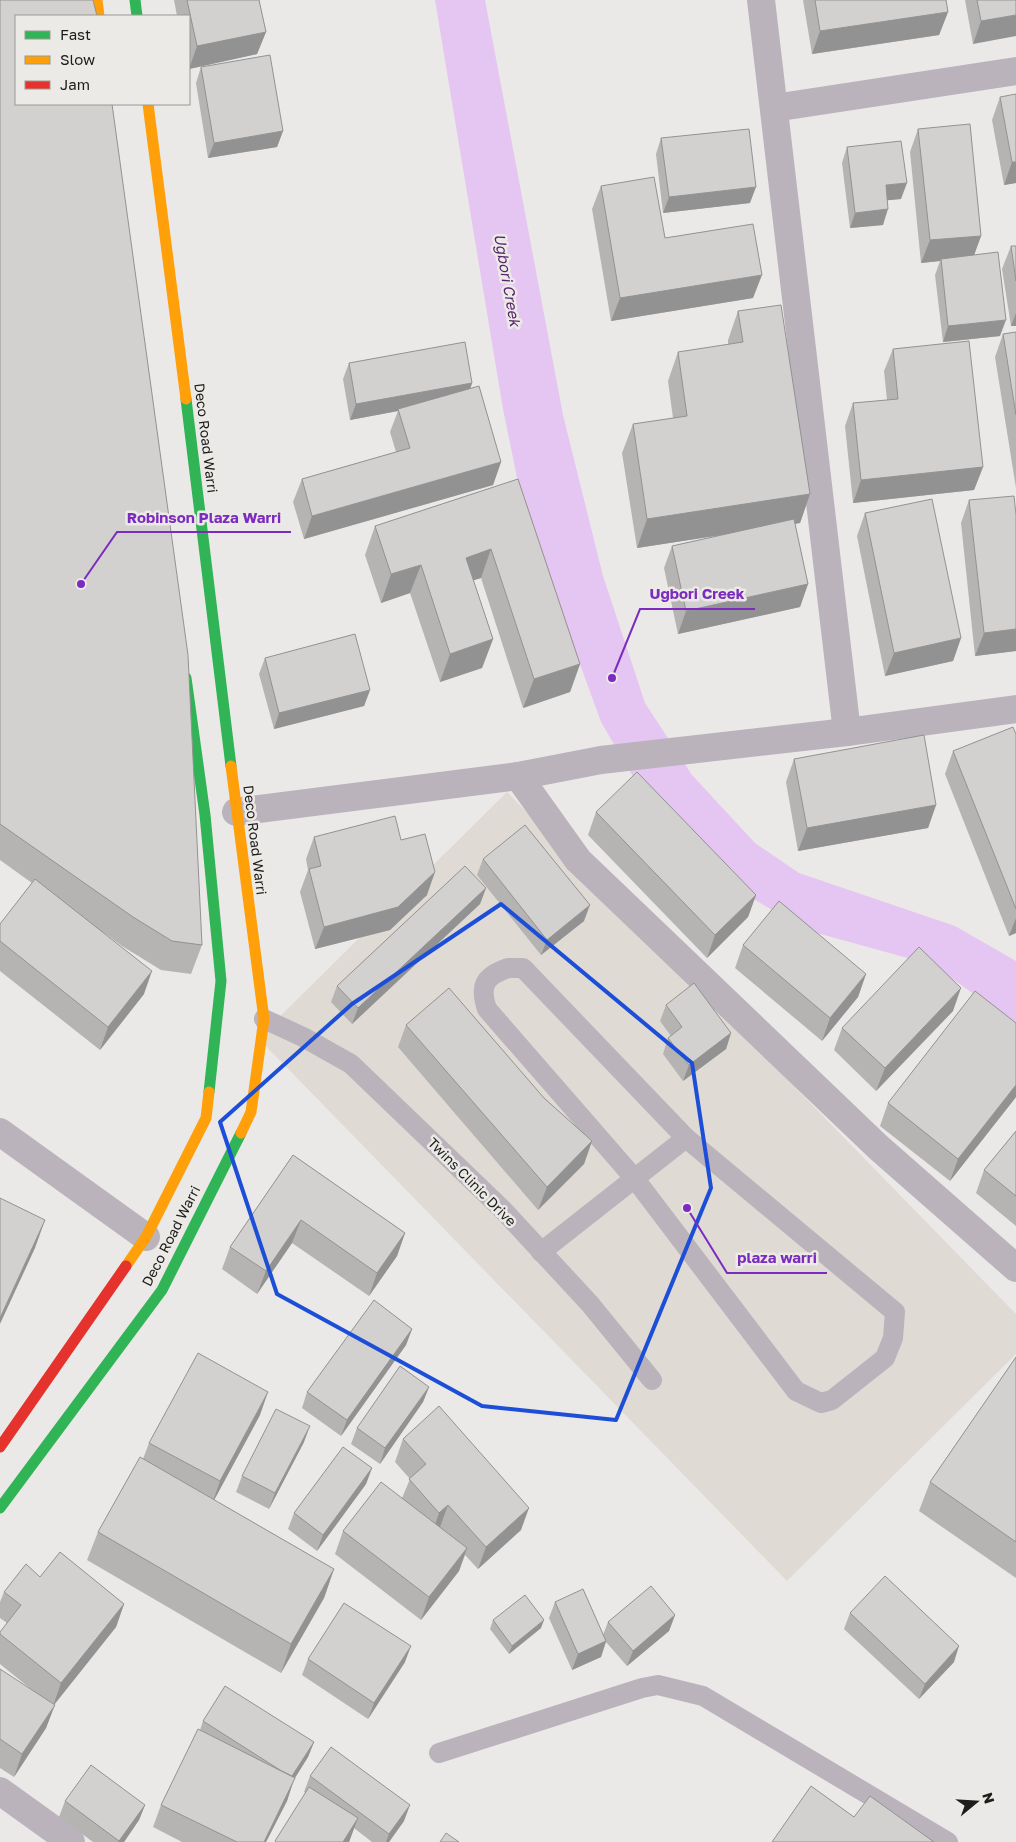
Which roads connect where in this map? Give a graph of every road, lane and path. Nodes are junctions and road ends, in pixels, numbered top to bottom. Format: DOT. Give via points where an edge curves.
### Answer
graph roads {
  1 [pos="97,0"];
  2 [pos="135,0"];
  3 [pos="761,0"];
  4 [pos="99,15"];
  5 [pos="137,15"];
  6 [pos="1016,71"];
  7 [pos="148,105"];
  8 [pos="774,108"];
  9 [pos="184,669"];
  10 [pos="1014,714"];
  11 [pos="847,732"];
  12 [pos="518,776"];
  13 [pos="236,812"];
  14 [pos="264,1019"];
  15 [pos="0,1132"];
  16 [pos="686,1138"];
  17 [pos="635,1179"];
  18 [pos="146,1237"];
  19 [pos="541,1252"];
  20 [pos="1016,1268"];
  21 [pos="652,1380"];
  22 [pos="0,1447"];
  23 [pos="0,1508"];
  24 [pos="439,1752"];
  25 [pos="0,1791"];
  26 [pos="71,1842"];
  27 [pos="948,1842"];
  1 -- 4 [label="main road"];
  2 -- 5 [label="main road"];
  3 -- 8 [label="street"];
  6 -- 8 [label="street"];
  7 -- 13 [label="main road, Deco Road Warri"];
  8 -- 11 [label="street"];
  9 -- 18 [label="main road, Deco Road Warri" via="205,815 221,981 206,1118"];
  10 -- 11 [label="street"];
  11 -- 12 [label="street" via="601,760"];
  12 -- 13 [label="street"];
  12 -- 20 [label="street" via="578,860 878,1147"];
  13 -- 14 [label="main road, Deco Road Warri"];
  14 -- 19 [label="lane, Twins Clinic Drive" via="351,1064 503,1210"];
  14 -- 23 [label="main road, Deco Road Warri" via="251,1112 162,1290"];
  15 -- 18 [label="street"];
  16 -- 17 [label="lane"];
  16 -- 17 [label="lane" via="523,968 493,973 483,986 486,1009"];
  16 -- 17 [label="lane" via="895,1312 893,1338 885,1358 832,1400 821,1403 796,1391"];
  17 -- 19 [label="lane"];
  18 -- 22 [label="main road, Deco Road Warri"];
  19 -- 21 [label="lane, Twins Clinic Drive" via="590,1304"];
  24 -- 27 [label="lane" via="658,1684 703,1696"];
  25 -- 26 [label="street"];
}
